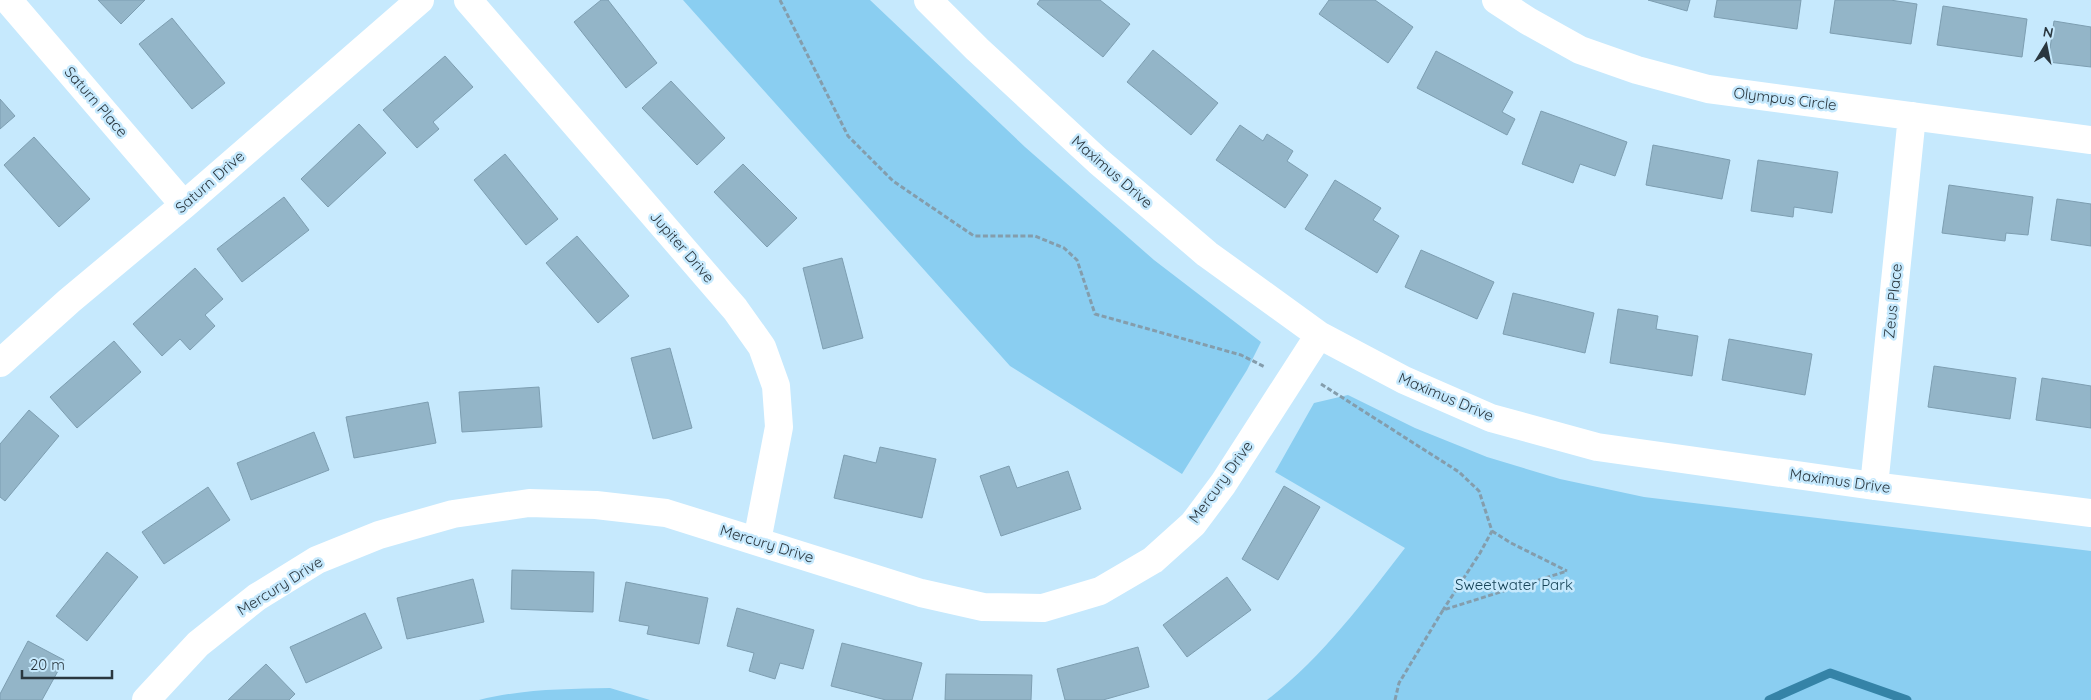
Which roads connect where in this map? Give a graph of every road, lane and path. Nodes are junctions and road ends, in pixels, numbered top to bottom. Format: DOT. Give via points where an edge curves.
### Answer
graph roads {
  1 [pos="8,0"];
  2 [pos="420,0"];
  3 [pos="468,0"];
  4 [pos="780,0"];
  5 [pos="928,0"];
  6 [pos="1496,0"];
  7 [pos="1912,116"];
  8 [pos="2091,140"];
  9 [pos="184,205"];
  10 [pos="1319,335"];
  11 [pos="0,363"];
  12 [pos="1289,381"];
  13 [pos="1874,486"];
  14 [pos="2091,513"];
  15 [pos="1492,530"];
  16 [pos="757,540"];
  17 [pos="1444,610"];
  18 [pos="146,700"];
  19 [pos="1396,700"];
  1 -- 9 [label="street, Saturn Place"];
  2 -- 9 [label="street, Saturn Drive"];
  3 -- 16 [label="street, Jupiter Drive" via="735,309 762,347 776,386 779,427"];
  4 -- 12 [label="path" via="848,136 893,181 974,236 1035,236 1064,248 1077,260 1095,314 1242,354"];
  5 -- 10 [label="street, Maximus Drive" via="1098,161 1207,254"];
  6 -- 7 [label="street, Olympus Circle" via="1580,50 1637,70 1708,89"];
  7 -- 8 [label="street, Olympus Circle"];
  7 -- 13 [label="street, Zeus Place"];
  9 -- 11 [label="street, Saturn Drive"];
  10 -- 12 [label="street, Mercury Drive"];
  10 -- 13 [label="street, Maximus Drive" via="1404,380 1492,418 1597,447"];
  12 -- 15 [label="path" via="1313,379 1459,472 1479,491"];
  12 -- 16 [label="street, Mercury Drive" via="1223,484 1193,524 1153,560 1100,591 1043,608 983,607 921,593"];
  13 -- 14 [label="street, Maximus Drive"];
  15 -- 17 [label="path"];
  15 -- 17 [label="path" via="1567,571"];
  16 -- 18 [label="street, Mercury Drive" via="666,513 596,505 529,503 453,514 379,535 317,560 279,583 198,644"];
  17 -- 19 [label="path" via="1399,683"];
}
